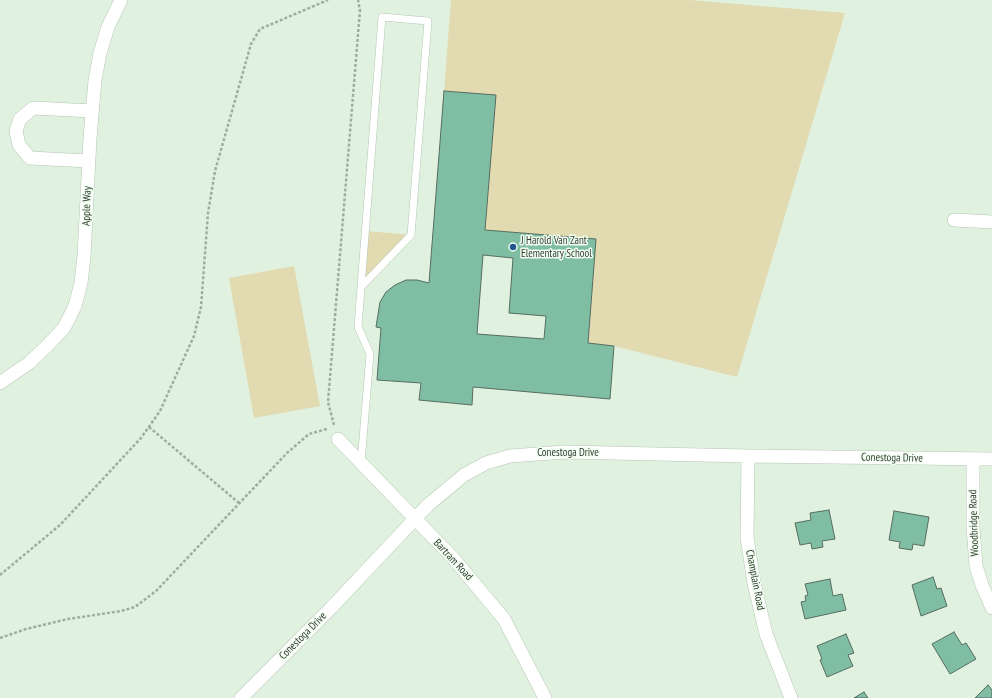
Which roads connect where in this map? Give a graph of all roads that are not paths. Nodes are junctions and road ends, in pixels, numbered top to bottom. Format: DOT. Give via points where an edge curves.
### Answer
graph roads {
  1 [pos="121,0"];
  2 [pos="92,111"];
  3 [pos="89,161"];
  4 [pos="954,220"];
  5 [pos="992,222"];
  6 [pos="361,287"];
  7 [pos="0,383"];
  8 [pos="338,438"];
  9 [pos="748,456"];
  10 [pos="973,459"];
  11 [pos="992,459"];
  12 [pos="361,464"];
  13 [pos="415,520"];
  14 [pos="992,608"];
  15 [pos="241,698"];
  16 [pos="545,698"];
  17 [pos="791,698"];
  1 -- 2 [label="street, Apple Way" via="108,27 100,53"];
  2 -- 3 [label="street, Apple Way"];
  2 -- 3 [label="street" via="33,108 20,119 16,133 20,148 30,158"];
  3 -- 7 [label="street, Apple Way" via="84,256 75,306 64,328 47,346 29,363"];
  4 -- 5 [label="street"];
  6 -- 6 [label="lane" via="382,17 428,21 411,234"];
  6 -- 12 [label="lane" via="358,327 370,354"];
  8 -- 12 [label="street, Bartram Road"];
  9 -- 10 [label="street, Conestoga Drive"];
  9 -- 13 [label="street, Conestoga Drive" via="565,452 510,456 486,464 464,476 428,505"];
  9 -- 17 [label="street, Champlain Road" via="747,537 752,571 766,634"];
  10 -- 11 [label="street, Conestoga Drive"];
  10 -- 14 [label="street, Woodbridge Road" via="972,511 975,559"];
  12 -- 13 [label="street, Bartram Road"];
  13 -- 15 [label="street, Conestoga Drive"];
  13 -- 16 [label="street, Bartram Road" via="453,558 504,619"];
}
